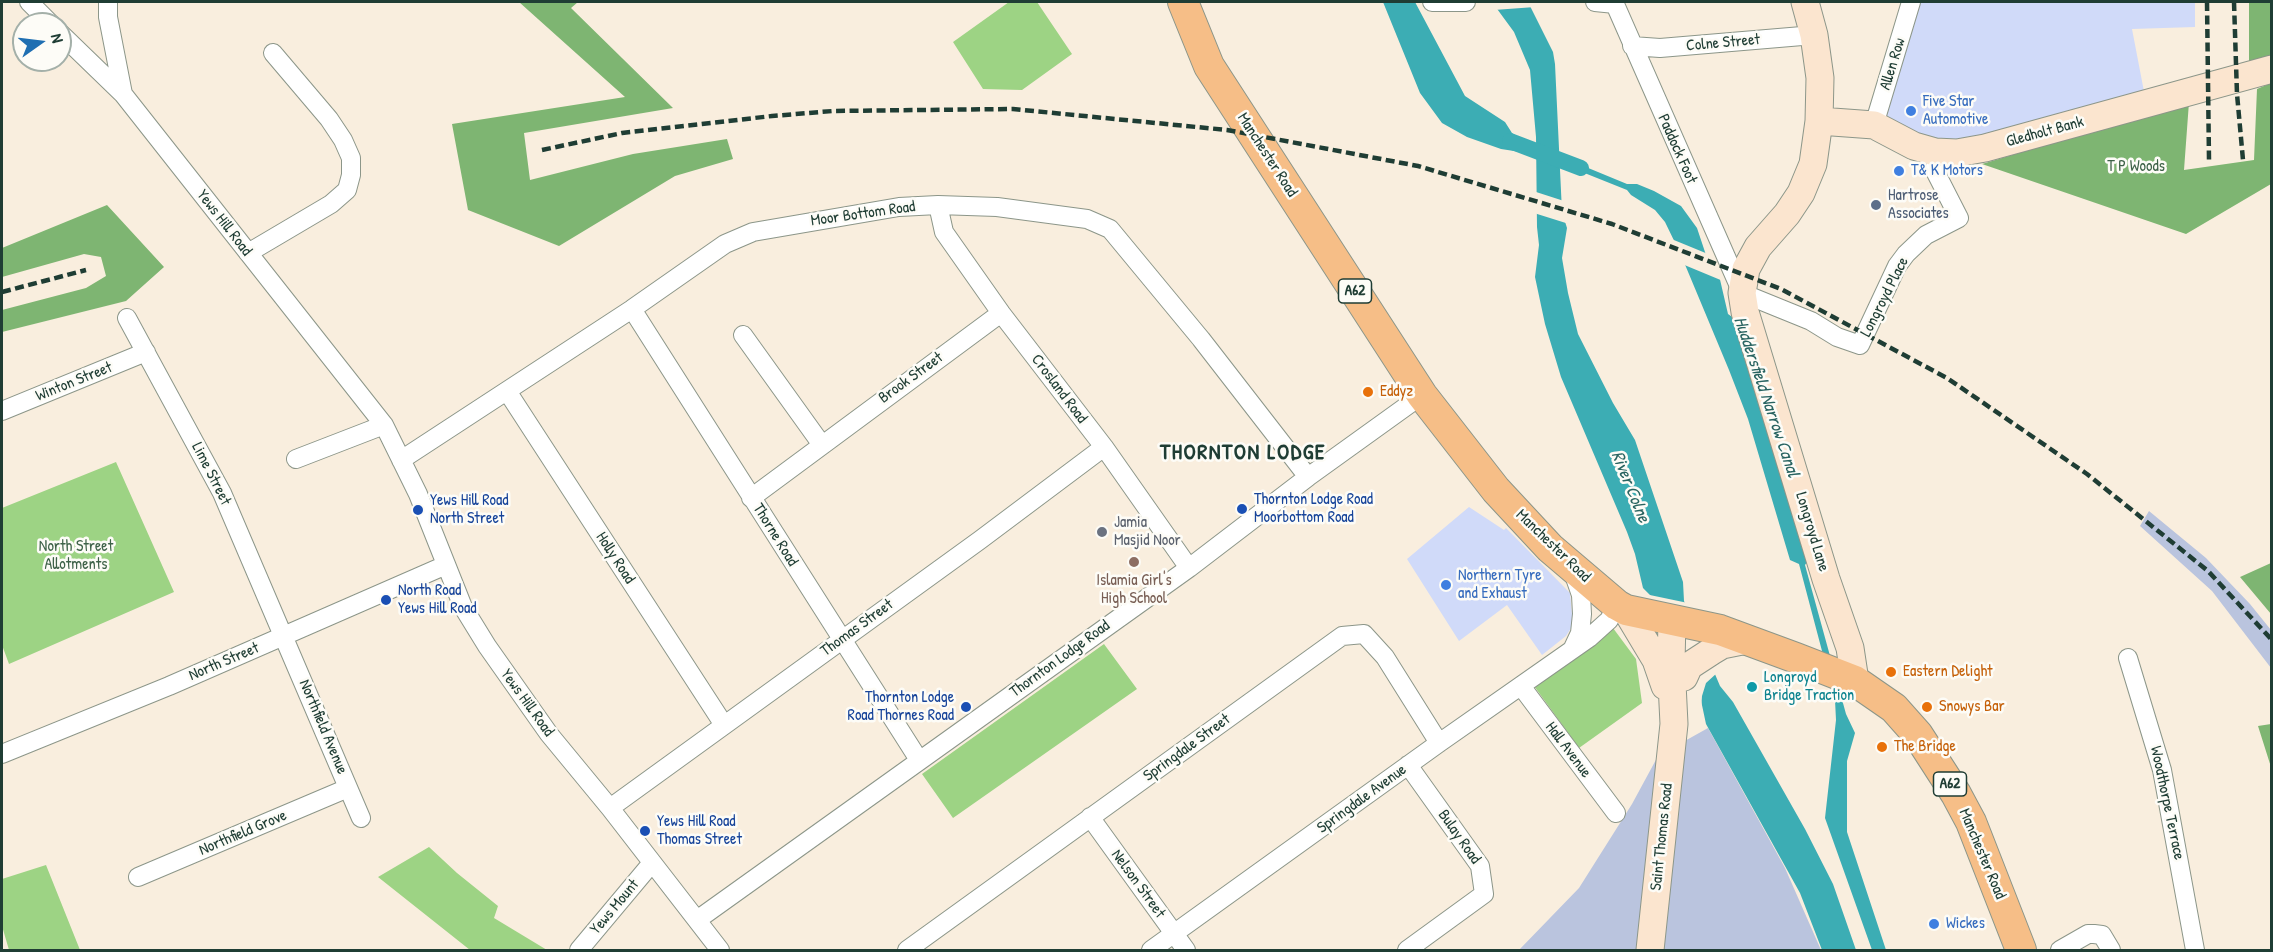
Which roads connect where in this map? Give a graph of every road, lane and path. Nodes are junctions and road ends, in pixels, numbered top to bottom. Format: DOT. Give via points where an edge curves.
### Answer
graph roads {
  1 [pos="108,2"];
  2 [pos="1183,2"];
  3 [pos="1432,2"];
  4 [pos="1466,2"];
  5 [pos="1595,2"];
  6 [pos="1615,2"];
  7 [pos="1805,2"];
  8 [pos="1911,2"];
  9 [pos="1814,35"];
  10 [pos="72,45"];
  11 [pos="1632,46"];
  12 [pos="273,52"];
  13 [pos="2271,69"];
  14 [pos="123,94"];
  15 [pos="1820,121"];
  16 [pos="1874,125"];
  17 [pos="1935,152"];
  18 [pos="938,205"];
  19 [pos="248,253"];
  20 [pos="1742,293"];
  21 [pos="632,309"];
  22 [pos="1001,313"];
  23 [pos="127,318"];
  24 [pos="743,335"];
  25 [pos="146,352"];
  26 [pos="507,391"];
  27 [pos="1422,395"];
  28 [pos="2,411"];
  29 [pos="384,425"];
  30 [pos="822,445"];
  31 [pos="1104,447"];
  32 [pos="296,459"];
  33 [pos="401,460"];
  34 [pos="1308,477"];
  35 [pos="751,498"];
  36 [pos="446,565"];
  37 [pos="1189,568"];
  38 [pos="1572,568"];
  39 [pos="1621,608"];
  40 [pos="1684,632"];
  41 [pos="284,636"];
  42 [pos="841,640"];
  43 [pos="1573,648"];
  44 [pos="2128,658"];
  45 [pos="1851,679"];
  46 [pos="1521,686"];
  47 [pos="1673,716"];
  48 [pos="724,725"];
  49 [pos="1439,742"];
  50 [pos="2,754"];
  51 [pos="919,760"];
  52 [pos="1408,765"];
  53 [pos="348,788"];
  54 [pos="610,808"];
  55 [pos="1616,813"];
  56 [pos="1090,817"];
  57 [pos="361,818"];
  58 [pos="651,864"];
  59 [pos="138,877"];
  60 [pos="697,920"];
  61 [pos="1174,934"];
  62 [pos="579,951"];
  63 [pos="720,951"];
  64 [pos="907,951"];
  65 [pos="1151,951"];
  66 [pos="1186,951"];
  67 [pos="1407,951"];
  68 [pos="1650,951"];
  69 [pos="2021,951"];
  70 [pos="2060,951"];
  71 [pos="2111,951"];
  72 [pos="2195,951"];
  1 -- 14 [label="street, Yews Hill Road"];
  2 -- 27 [label="main road, Manchester Road / A62" via="1209,66"];
  3 -- 4 [label="street"];
  5 -- 6 [label="street"];
  6 -- 11 [label="street, Paddock Foot"];
  7 -- 9 [label="street, Longroyd Lane"];
  8 -- 16 [label="street, Allen Row"];
  9 -- 11 [label="street, Colne Street" via="1660,48"];
  9 -- 15 [label="street, Longroyd Lane"];
  10 -- 14 [label="street"];
  11 -- 20 [label="street, Paddock Foot"];
  12 -- 19 [label="street" via="343,140 351,158 351,175 347,190 331,204"];
  13 -- 17 [label="street, Gledholt Bank" via="1986,148"];
  14 -- 19 [label="street, Yews Hill Road"];
  15 -- 16 [label="street, Gledholt Bank"];
  15 -- 20 [label="street, Longroyd Lane" via="1813,164 1801,193 1758,247 1746,269"];
  16 -- 17 [label="street, Gledholt Bank" via="1914,146"];
  17 -- 20 [label="street, Longroyd Place" via="1936,173 1959,218 1926,235 1906,254 1860,345"];
  18 -- 21 [label="street, Moor Bottom Road" via="899,207 753,232 725,244"];
  18 -- 22 [label="street, Crosland Road" via="944,232"];
  18 -- 34 [label="street, Moor Bottom Road" via="997,207 1087,219 1110,229"];
  19 -- 29 [label="street, Yews Hill Road"];
  20 -- 45 [label="street, Longroyd Lane" via="1850,648"];
  21 -- 26 [label="street, Moor Bottom Road"];
  21 -- 35 [label="street, Thorne Road"];
  22 -- 30 [label="street, Brook Street"];
  22 -- 31 [label="street, Crosland Road"];
  23 -- 25 [label="street, Lime Street"];
  24 -- 30 [label="street"];
  25 -- 28 [label="street, Winton Street"];
  25 -- 41 [label="street, Lime Street" via="222,493"];
  26 -- 33 [label="street, Moor Bottom Road"];
  26 -- 48 [label="street, Holly Road"];
  27 -- 34 [label="street, Thornton Lodge Road"];
  27 -- 38 [label="main road, Manchester Road / A62" via="1496,490"];
  29 -- 32 [label="street"];
  29 -- 33 [label="street, Yews Hill Road"];
  30 -- 35 [label="street, Brook Street"];
  31 -- 37 [label="street, Crosland Road"];
  31 -- 42 [label="street, Thomas Street"];
  33 -- 36 [label="street, Yews Hill Road"];
  34 -- 37 [label="street, Thornton Lodge Road"];
  35 -- 42 [label="street, Thorne Road"];
  36 -- 41 [label="street, North Street"];
  36 -- 54 [label="street, Yews Hill Road" via="463,607 487,646 549,734"];
  37 -- 51 [label="street, Thornton Lodge Road"];
  38 -- 39 [label="main road, Manchester Road / A62"];
  38 -- 43 [label="street" via="1581,595 1582,614"];
  39 -- 40 [label="main road, Manchester Road / A62"];
  39 -- 43 [label="street, Springdale Avenue"];
  39 -- 47 [label="street" via="1656,660"];
  40 -- 45 [label="main road, Manchester Road / A62" via="1720,630"];
  40 -- 47 [label="street, Saint Thomas Road"];
  40 -- 47 [label="street, Saint Thomas Road" via="1681,710"];
  41 -- 50 [label="street, North Street"];
  41 -- 53 [label="street, Northfield Avenue"];
  42 -- 48 [label="street, Thomas Street"];
  42 -- 51 [label="street, Thorne Road"];
  43 -- 46 [label="street, Springdale Avenue"];
  44 -- 72 [label="street, Woodthorpe Terrace" via="2162,770"];
  45 -- 69 [label="main road, Manchester Road / A62" via="1894,708 1938,764 1971,822"];
  46 -- 49 [label="street, Springdale Avenue"];
  46 -- 55 [label="street, Hall Avenue"];
  47 -- 68 [label="street, Saint Thomas Road"];
  48 -- 54 [label="street, Thomas Street"];
  49 -- 52 [label="street, Springdale Avenue"];
  49 -- 56 [label="street, Springdale Street" via="1385,657 1364,634 1342,636"];
  51 -- 60 [label="street, Thornton Lodge Road"];
  52 -- 61 [label="street, Springdale Avenue"];
  52 -- 67 [label="street, Bulay Road" via="1480,866 1484,894"];
  53 -- 57 [label="street, Northfield Avenue"];
  53 -- 59 [label="street, Northfield Grove"];
  54 -- 58 [label="street, Yews Hill Road"];
  56 -- 61 [label="street, Nelson Street"];
  56 -- 64 [label="street, Springdale Street"];
  58 -- 60 [label="street, Yews Hill Road"];
  58 -- 62 [label="street, Yews Mount"];
  60 -- 63 [label="street, Yews Hill Road"];
  61 -- 65 [label="street, Springdale Avenue"];
  61 -- 66 [label="street, Nelson Street"];
  70 -- 71 [label="street" via="2088,934 2102,936"];
}
